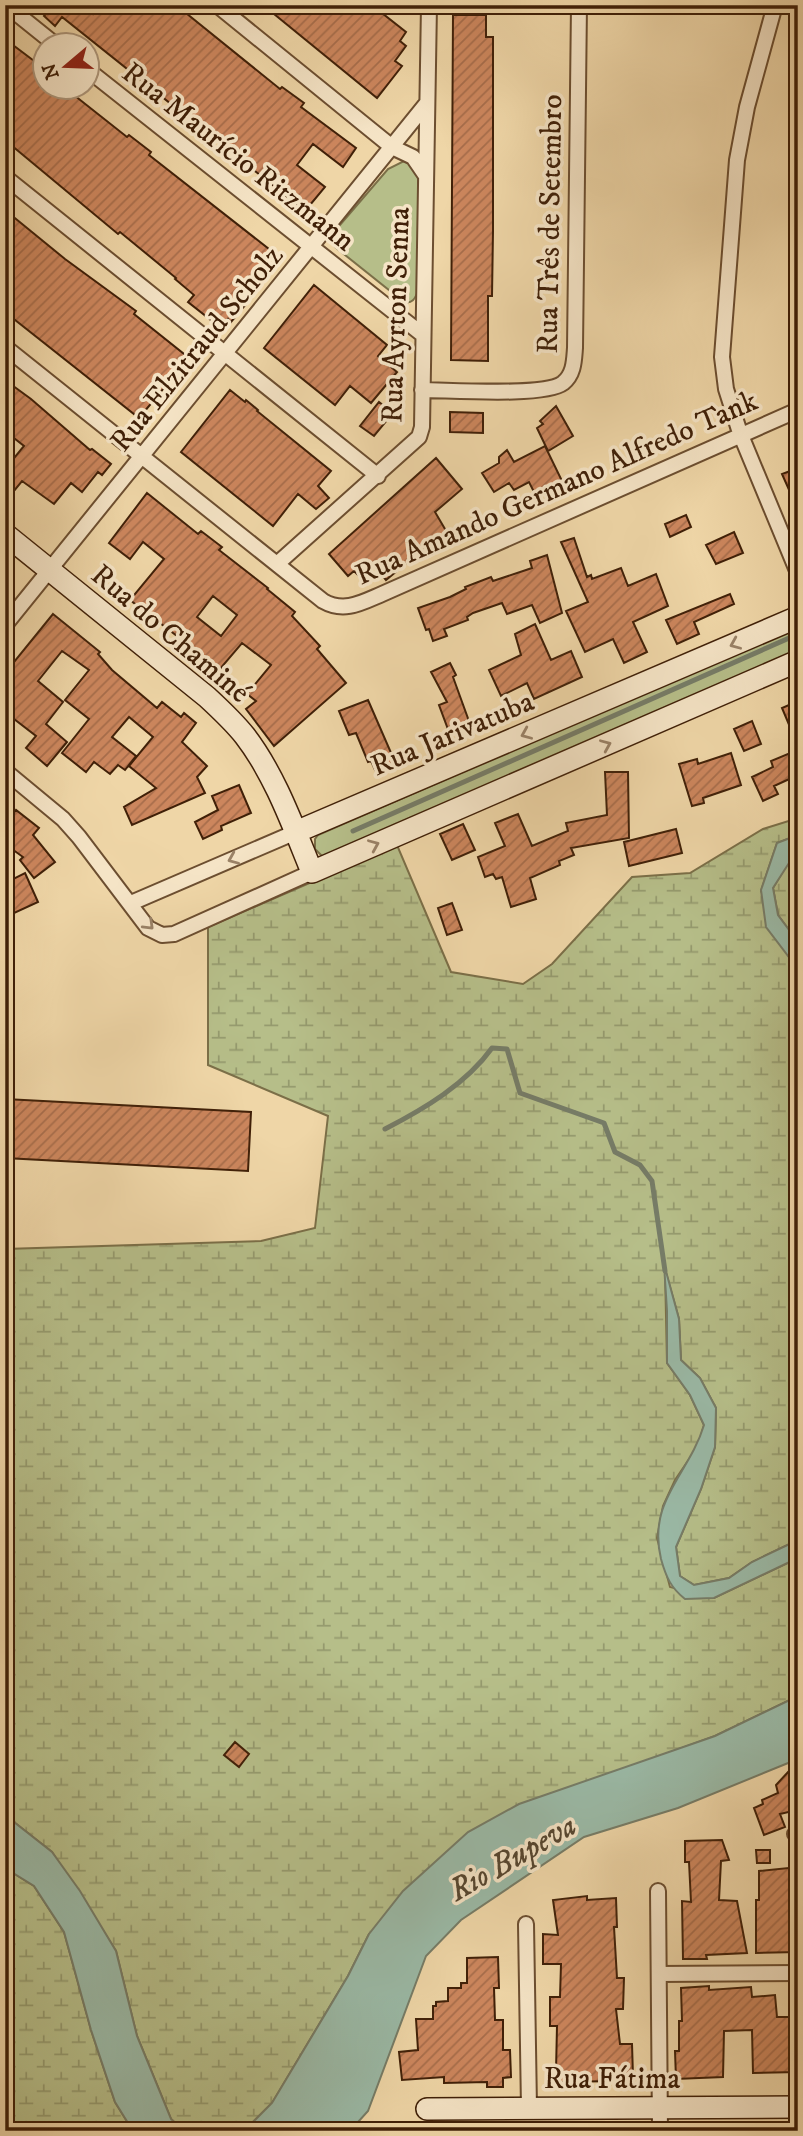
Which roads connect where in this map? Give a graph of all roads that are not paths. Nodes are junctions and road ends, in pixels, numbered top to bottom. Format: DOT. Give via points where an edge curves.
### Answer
graph roads {
  1 [pos="6,5"];
  2 [pos="216,5"];
  3 [pos="429,5"];
  4 [pos="579,5"];
  5 [pos="775,5"];
  6 [pos="40,32"];
  7 [pos="102,81"];
  8 [pos="427,103"];
  9 [pos="392,146"];
  10 [pos="426,176"];
  11 [pos="5,177"];
  12 [pos="311,247"];
  13 [pos="424,335"];
  14 [pos="5,347"];
  15 [pos="226,352"];
  16 [pos="422,390"];
  17 [pos="798,410"];
  18 [pos="740,433"];
  19 [pos="142,456"];
  20 [pos="378,476"];
  21 [pos="5,534"];
  22 [pos="277,564"];
  23 [pos="50,570"];
  24 [pos="798,573"];
  25 [pos="798,617"];
  26 [pos="5,625"];
  27 [pos="798,662"];
  28 [pos="5,771"];
  29 [pos="296,832"];
  30 [pos="312,872"];
  31 [pos="131,903"];
  32 [pos="658,1891"];
  33 [pos="526,1924"];
  34 [pos="798,1973"];
  35 [pos="659,1974"];
  36 [pos="798,2107"];
  37 [pos="529,2108"];
  38 [pos="660,2108"];
  39 [pos="427,2109"];
  40 [pos="660,2131"];
  1 -- 6 [label="street"];
  2 -- 9 [label="street"];
  3 -- 8 [label="street, Rua Ayrton Senna"];
  4 -- 16 [label="street, Rua Três de Setembro" via="571,374 562,384 534,390"];
  5 -- 18 [label="street" via="747,107 734,192 722,357"];
  7 -- 12 [label="street, Rua Maurício Ritzmann"];
  8 -- 9 [label="street, Rua Elzitraud Scholz"];
  8 -- 10 [label="street, Rua Ayrton Senna"];
  9 -- 10 [label="street" via="413,158"];
  9 -- 12 [label="street, Rua Elzitraud Scholz"];
  10 -- 13 [label="street, Rua Ayrton Senna"];
  11 -- 15 [label="street"];
  12 -- 13 [label="street, Rua Maurício Ritzmann"];
  12 -- 15 [label="street, Rua Elzitraud Scholz"];
  13 -- 16 [label="street, Rua Ayrton Senna"];
  14 -- 19 [label="street, Rua Amando Germano Alfredo Tank"];
  15 -- 19 [label="street, Rua Elzitraud Scholz"];
  15 -- 20 [label="street"];
  16 -- 20 [label="street, Rua Ayrton Senna" via="419,438"];
  17 -- 18 [label="street, Rua Amando Germano Alfredo Tank"];
  18 -- 22 [label="street, Rua Amando Germano Alfredo Tank" via="357,605 332,606"];
  18 -- 24 [label="street"];
  19 -- 22 [label="street, Rua Amando Germano Alfredo Tank"];
  19 -- 23 [label="street, Rua Elzitraud Scholz"];
  20 -- 22 [label="street, Rua Ayrton Senna"];
  21 -- 23 [label="street, Rua do Chaminé"];
  23 -- 26 [label="street, Rua Elzitraud Scholz"];
  23 -- 29 [label="street, Rua do Chaminé" via="228,716 263,764"];
  25 -- 29 [label="street, Rua Jarivatuba, one-way"];
  30 -- 27 [label="street, one-way"];
  28 -- 31 [label="street" via="63,819"];
  29 -- 30 [label="street, Rua do Chaminé"];
  29 -- 31 [label="street, Rua Jarivatuba, one-way"];
  31 -- 30 [label="street, one-way" via="153,932 174,933"];
  32 -- 35 [label="street"];
  33 -- 37 [label="street"];
  34 -- 35 [label="street"];
  35 -- 38 [label="street"];
  36 -- 38 [label="street, Rua Fátima"];
  37 -- 38 [label="street, Rua Fátima"];
  37 -- 39 [label="street, Rua Fátima"];
  38 -- 40 [label="street"];
}
